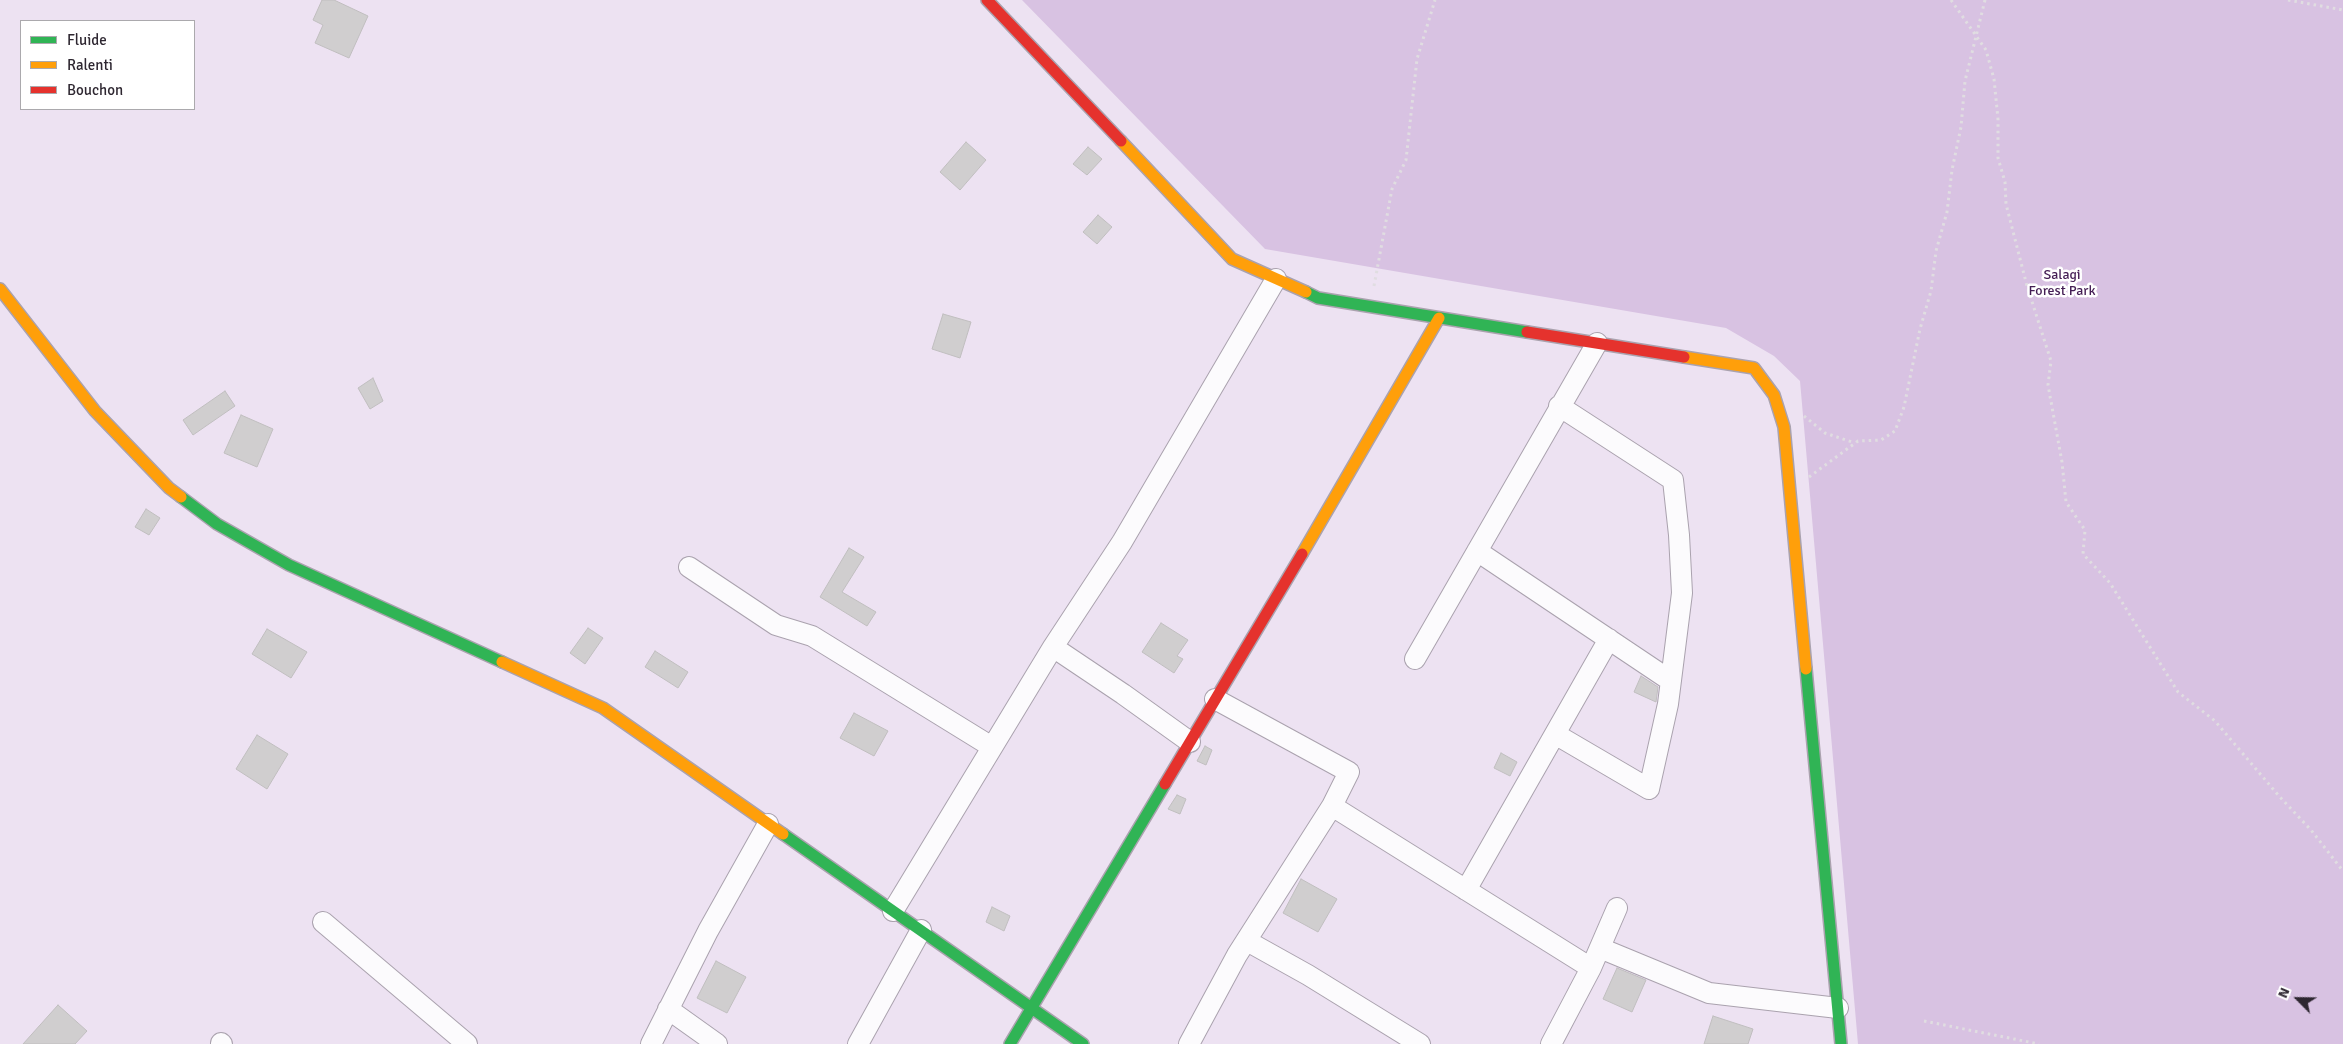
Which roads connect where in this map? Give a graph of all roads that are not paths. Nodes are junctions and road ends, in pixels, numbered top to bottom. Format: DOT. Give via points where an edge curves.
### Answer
graph roads {
  1 [pos="987,0"];
  2 [pos="1276,279"];
  3 [pos="0,289"];
  4 [pos="1439,318"];
  5 [pos="1597,343"];
  6 [pos="1559,406"];
  7 [pos="1477,551"];
  8 [pos="689,567"];
  9 [pos="1609,639"];
  10 [pos="1053,647"];
  11 [pos="1415,659"];
  12 [pos="1672,680"];
  13 [pos="1215,699"];
  14 [pos="1555,734"];
  15 [pos="1190,742"];
  16 [pos="992,747"];
  17 [pos="1332,806"];
  18 [pos="768,824"];
  19 [pos="1466,890"];
  20 [pos="1617,908"];
  21 [pos="893,911"];
  22 [pos="323,922"];
  23 [pos="921,930"];
  24 [pos="1247,941"];
  25 [pos="1600,948"];
  26 [pos="1591,968"];
  27 [pos="1030,1007"];
  28 [pos="1838,1008"];
  29 [pos="668,1009"];
  30 [pos="467,1044"];
  31 [pos="651,1044"];
  32 [pos="717,1044"];
  33 [pos="858,1044"];
  34 [pos="1010,1044"];
  35 [pos="1083,1044"];
  36 [pos="1188,1044"];
  37 [pos="1420,1044"];
  38 [pos="1550,1044"];
  39 [pos="1841,1044"];
  1 -- 2 [label="street" via="1232,259"];
  2 -- 4 [label="street" via="1318,298"];
  2 -- 10 [label="street" via="1122,542"];
  3 -- 18 [label="street" via="95,411 169,488 217,524 289,565 603,708"];
  4 -- 5 [label="street"];
  4 -- 13 [label="street"];
  5 -- 6 [label="street"];
  5 -- 28 [label="street" via="1754,368 1774,395 1784,427"];
  6 -- 7 [label="street"];
  6 -- 12 [label="street" via="1672,480 1682,593"];
  7 -- 9 [label="street"];
  7 -- 11 [label="street"];
  8 -- 16 [label="street" via="776,625 812,636"];
  9 -- 12 [label="street"];
  9 -- 14 [label="street"];
  10 -- 15 [label="street"];
  10 -- 16 [label="street"];
  12 -- 14 [label="street" via="1649,789"];
  13 -- 15 [label="street"];
  13 -- 17 [label="street" via="1349,772"];
  14 -- 19 [label="street"];
  15 -- 27 [label="street"];
  16 -- 21 [label="street"];
  17 -- 19 [label="street"];
  17 -- 24 [label="street"];
  18 -- 21 [label="street"];
  18 -- 29 [label="street"];
  19 -- 26 [label="street"];
  20 -- 25 [label="street"];
  21 -- 23 [label="street"];
  22 -- 30 [label="street"];
  23 -- 27 [label="street"];
  23 -- 33 [label="street"];
  24 -- 36 [label="street"];
  24 -- 37 [label="street" via="1308,974"];
  25 -- 26 [label="street"];
  25 -- 28 [label="street" via="1709,993"];
  26 -- 38 [label="street"];
  27 -- 34 [label="street"];
  27 -- 35 [label="street"];
  28 -- 39 [label="street"];
  29 -- 31 [label="street"];
  29 -- 32 [label="street"];
}
